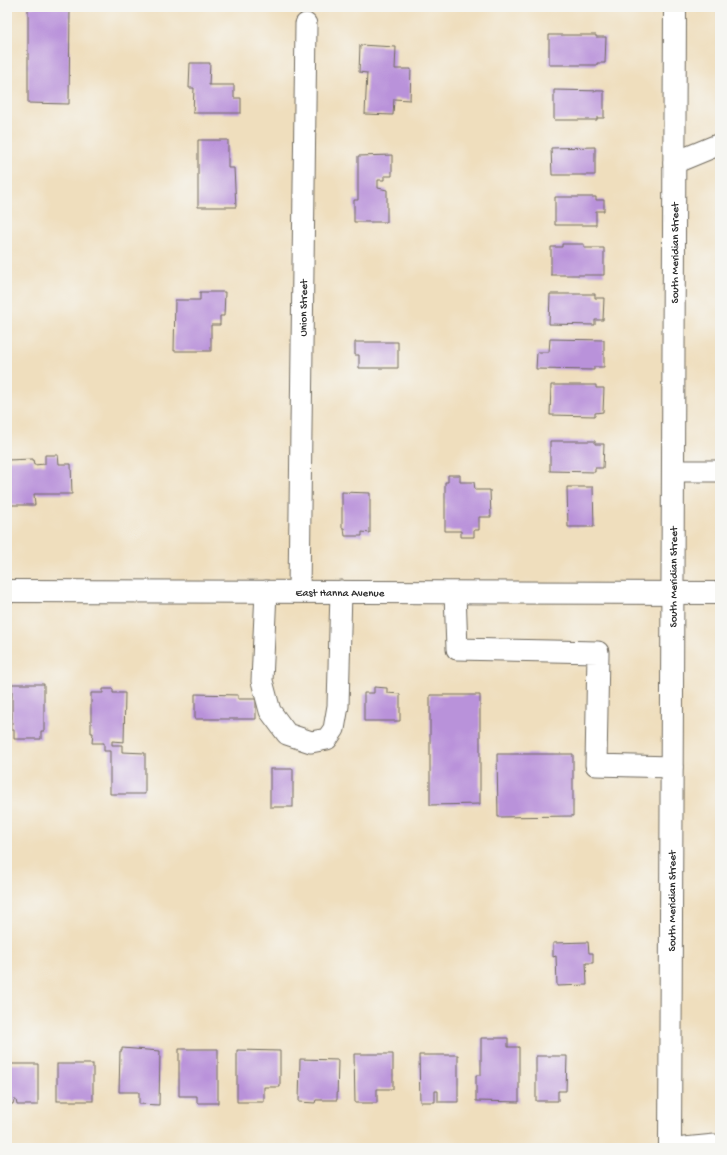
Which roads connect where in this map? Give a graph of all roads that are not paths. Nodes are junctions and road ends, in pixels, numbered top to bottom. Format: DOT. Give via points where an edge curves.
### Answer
graph roads {
  1 [pos="675,7"];
  2 [pos="306,24"];
  3 [pos="720,144"];
  4 [pos="674,163"];
  5 [pos="673,471"];
  6 [pos="720,471"];
  7 [pos="7,591"];
  8 [pos="266,591"];
  9 [pos="298,591"];
  10 [pos="341,591"];
  11 [pos="720,592"];
  12 [pos="455,593"];
  13 [pos="672,593"];
  14 [pos="672,767"];
  15 [pos="670,1148"];
  16 [pos="684,1148"];
  17 [pos="720,1148"];
  1 -- 4 [label="main road, South Meridian Street"];
  2 -- 9 [label="street, Union Street"];
  3 -- 4 [label="street"];
  4 -- 5 [label="main road, South Meridian Street"];
  5 -- 6 [label="street"];
  5 -- 13 [label="main road, South Meridian Street"];
  7 -- 8 [label="main road, East Hanna Avenue"];
  8 -- 9 [label="main road, East Hanna Avenue"];
  8 -- 10 [label="street" via="262,681 270,711 287,734 311,742 327,738 334,729 338,706"];
  9 -- 10 [label="main road, East Hanna Avenue"];
  10 -- 12 [label="main road, East Hanna Avenue"];
  11 -- 13 [label="main road, East Hanna Avenue"];
  12 -- 13 [label="main road, East Hanna Avenue"];
  12 -- 14 [label="street" via="457,649 598,652 596,765"];
  13 -- 14 [label="main road, South Meridian Street"];
  14 -- 15 [label="main road, South Meridian Street"];
  16 -- 17 [label="street" via="715,1144"];
}
